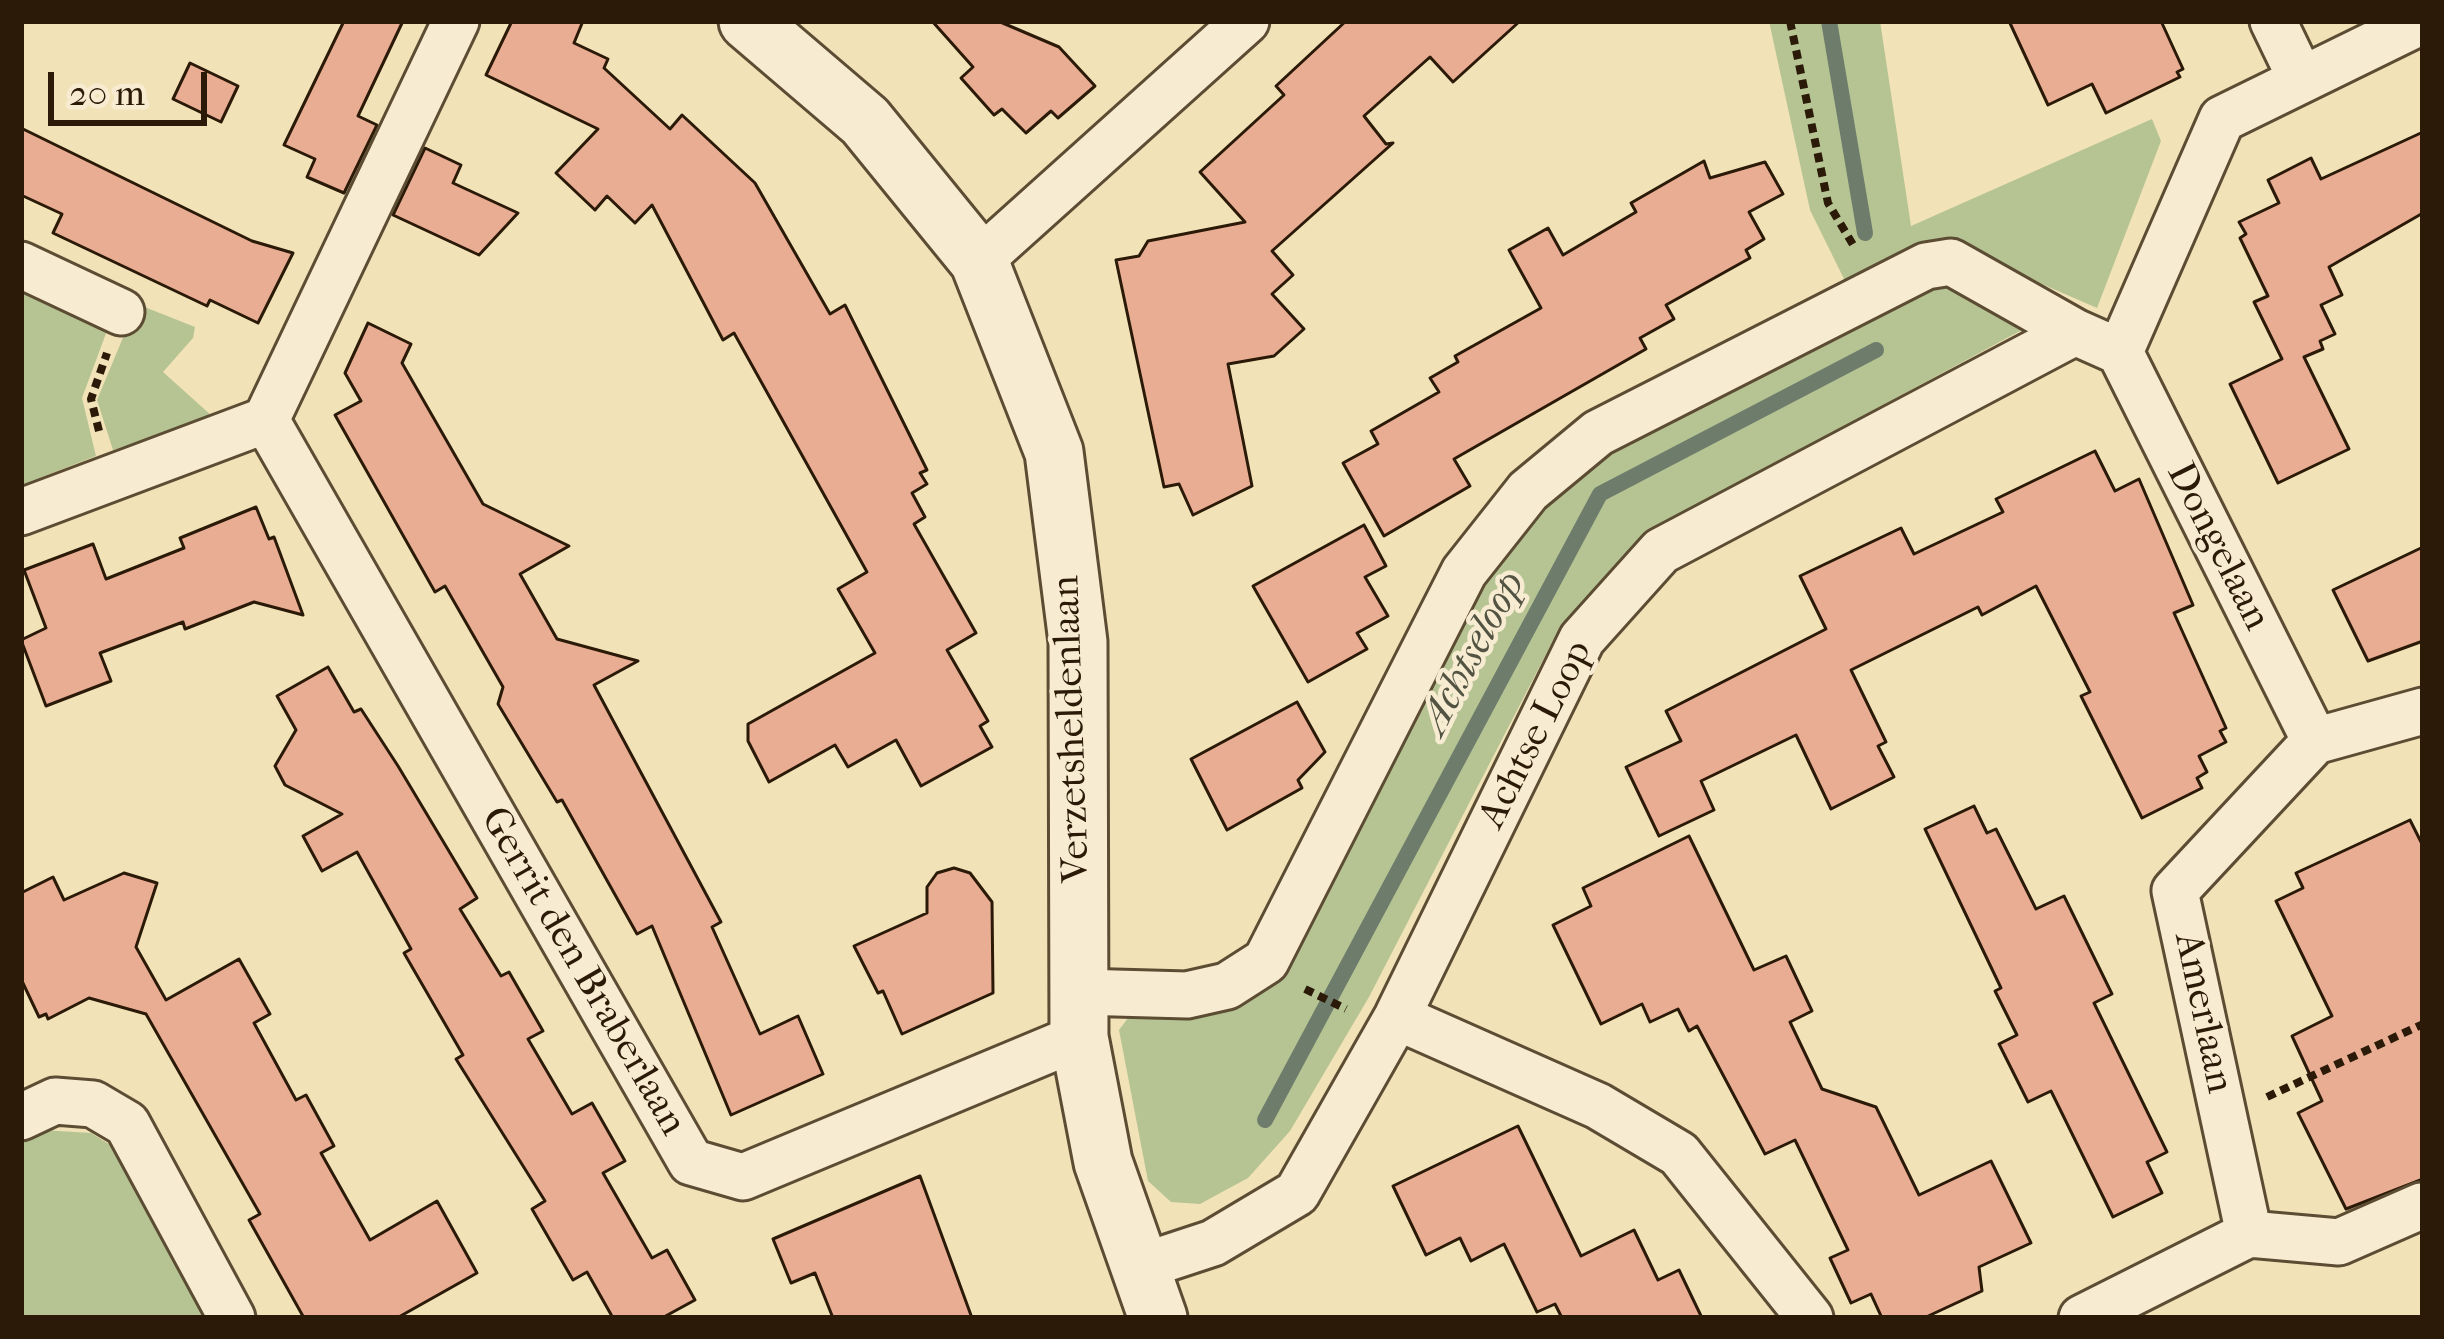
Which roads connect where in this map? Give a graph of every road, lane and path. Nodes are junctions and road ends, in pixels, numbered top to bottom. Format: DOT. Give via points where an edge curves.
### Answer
graph roads {
  1 [pos="456,21"];
  2 [pos="748,21"];
  3 [pos="1246,21"];
  4 [pos="1790,21"];
  5 [pos="2273,21"];
  6 [pos="2422,21"];
  7 [pos="2300,77"];
  8 [pos="979,261"];
  9 [pos="21,265"];
  10 [pos="1878,288"];
  11 [pos="121,312"];
  12 [pos="2075,332"];
  13 [pos="2120,352"];
  14 [pos="266,420"];
  15 [pos="109,478"];
  16 [pos="21,512"];
  17 [pos="2423,711"];
  18 [pos="2314,741"];
  19 [pos="1284,978"];
  20 [pos="1079,1014"];
  21 [pos="1379,1017"];
  22 [pos="2423,1024"];
  23 [pos="21,1117"];
  24 [pos="2224,1117"];
  25 [pos="2421,1206"];
  26 [pos="2249,1234"];
  27 [pos="1149,1293"];
  28 [pos="232,1318"];
  29 [pos="1810,1318"];
  30 [pos="2082,1318"];
  1 -- 14 [label="street"];
  2 -- 8 [label="street, Verzetsheldenlaan" via="865,121"];
  3 -- 8 [label="street"];
  4 -- 10 [label="path" via="1828,202"];
  5 -- 7 [label="street"];
  6 -- 7 [label="street"];
  7 -- 13 [label="street" via="2222,119"];
  8 -- 20 [label="street, Verzetsheldenlaan" via="1054,452 1078,642"];
  9 -- 11 [label="street"];
  10 -- 12 [label="street" via="1951,262"];
  10 -- 20 [label="street" via="1598,433 1528,491 1464,572 1266,961 1227,986"];
  11 -- 15 [label="path" via="92,399"];
  12 -- 13 [label="street"];
  12 -- 21 [label="street, Achtse Loop" via="1661,551 1582,639"];
  13 -- 18 [label="street, Dongelaan"];
  14 -- 15 [label="street"];
  14 -- 20 [label="street, Gerrit den Braberlaan" via="691,1162 742,1177"];
  15 -- 16 [label="street"];
  17 -- 18 [label="street"];
  18 -- 24 [label="street, Amerlaan" via="2175,891"];
  19 -- 21 [label="path"];
  20 -- 27 [label="street, Verzetsheldenlaan" via="1103,1162"];
  21 -- 27 [label="street, Achtse Loop" via="1297,1193"];
  21 -- 29 [label="street" via="1598,1106 1679,1154"];
  22 -- 24 [label="path"];
  23 -- 28 [label="street" via="55,1101 93,1104 127,1124"];
  24 -- 26 [label="street, Amerlaan"];
  25 -- 26 [label="street" via="2339,1243"];
  26 -- 30 [label="street"];
}
